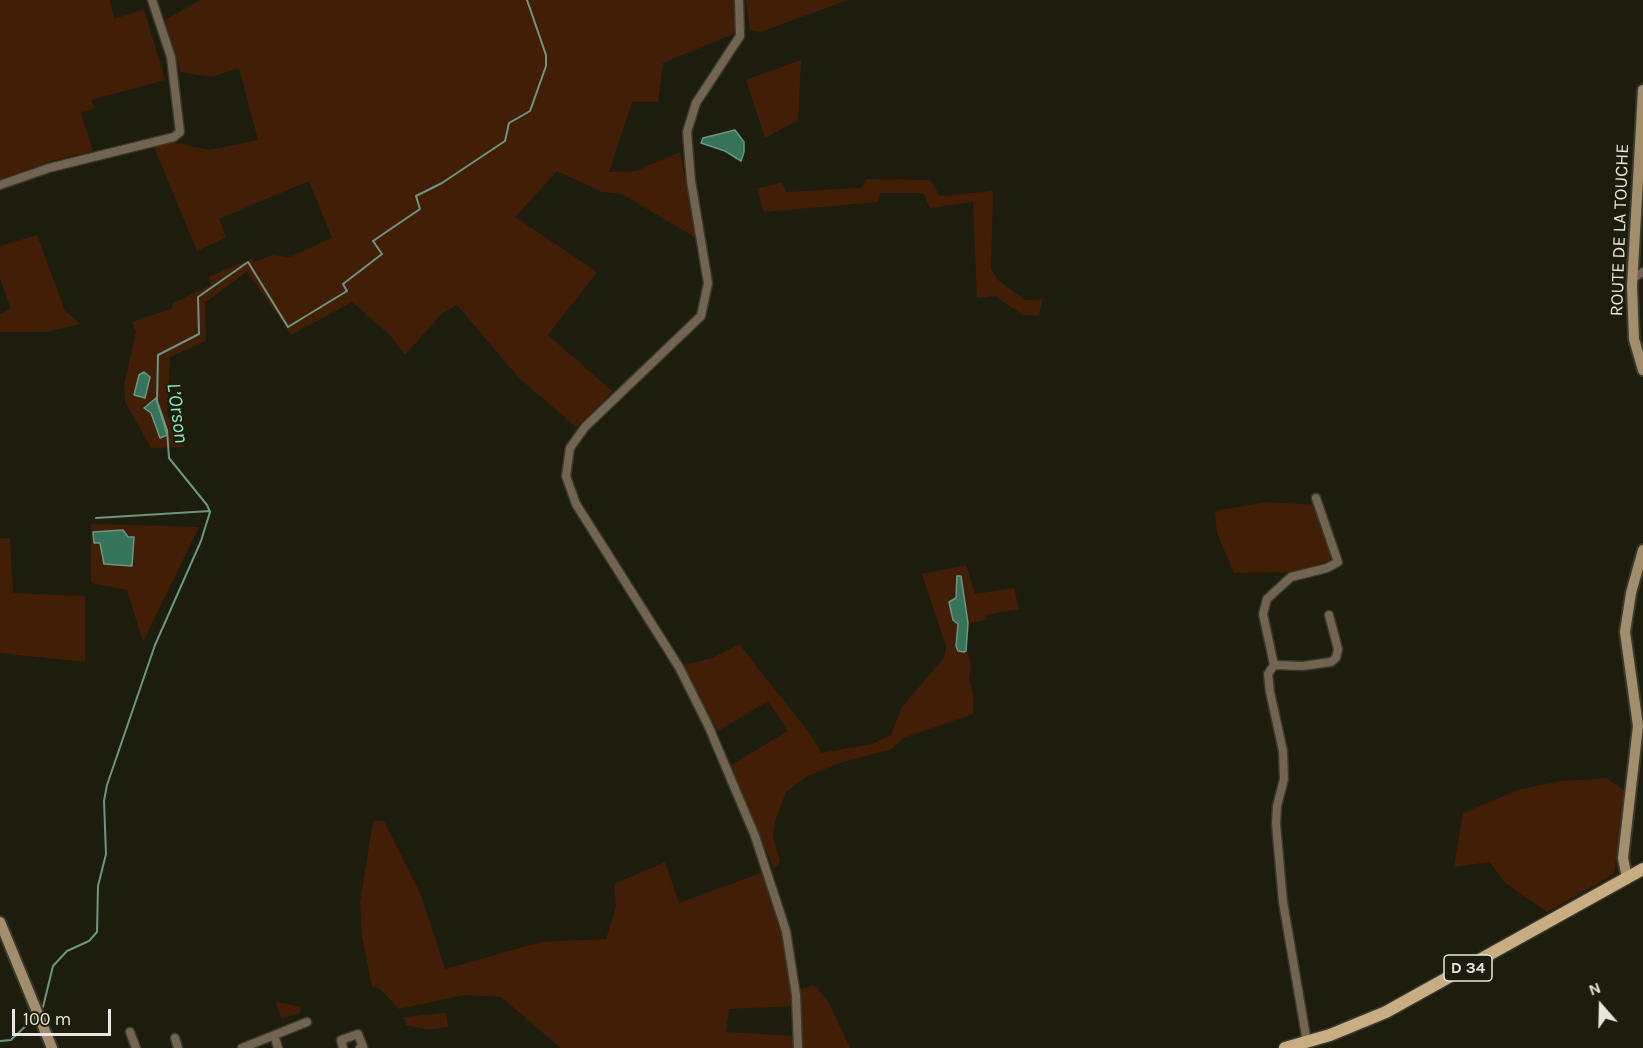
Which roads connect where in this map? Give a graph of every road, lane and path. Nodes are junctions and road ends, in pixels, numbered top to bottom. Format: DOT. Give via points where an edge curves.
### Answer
graph roads {
  1 [pos="152,0"];
  2 [pos="739,0"];
  3 [pos="1643,90"];
  4 [pos="0,185"];
  5 [pos="1638,275"];
  6 [pos="1643,370"];
  7 [pos="1316,498"];
  8 [pos="1643,550"];
  9 [pos="1329,615"];
  10 [pos="1274,665"];
  11 [pos="1643,869"];
  12 [pos="1628,878"];
  13 [pos="0,922"];
  14 [pos="307,1022"];
  15 [pos="130,1032"];
  16 [pos="274,1035"];
  17 [pos="174,1038"];
  18 [pos="1307,1042"];
  19 [pos="52,1048"];
  20 [pos="136,1048"];
  21 [pos="178,1048"];
  22 [pos="242,1048"];
  23 [pos="278,1048"];
  24 [pos="343,1048"];
  25 [pos="360,1048"];
  26 [pos="798,1048"];
  27 [pos="1285,1048"];
  1 -- 4 [label="street" via="171,57 180,132 174,137 49,168"];
  2 -- 26 [label="street" via="740,36 696,103 687,132 708,283 701,315 585,427 570,448 566,477 576,504 679,667 755,836 786,931 796,995"];
  3 -- 5 [label="street, ROUTE DE LA TOUCHE"];
  5 -- 6 [label="street, ROUTE DE LA TOUCHE" via="1634,339"];
  7 -- 10 [label="street" via="1338,562 1291,577 1267,599 1263,614"];
  8 -- 12 [label="street" via="1625,632 1638,726 1623,858"];
  9 -- 10 [label="street" via="1338,649 1336,658 1302,666"];
  10 -- 18 [label="street" via="1268,674 1283,751 1284,779 1276,824 1283,902"];
  11 -- 12 [label="main road, D 34"];
  12 -- 18 [label="main road, D 34" via="1386,1012"];
  13 -- 19 [label="street"];
  14 -- 16 [label="street"];
  15 -- 20 [label="street"];
  16 -- 22 [label="street"];
  16 -- 23 [label="street"];
  17 -- 21 [label="street"];
  18 -- 27 [label="main road, D 34"];
  24 -- 25 [label="street" via="341,1040 358,1034 363,1047"];
}
